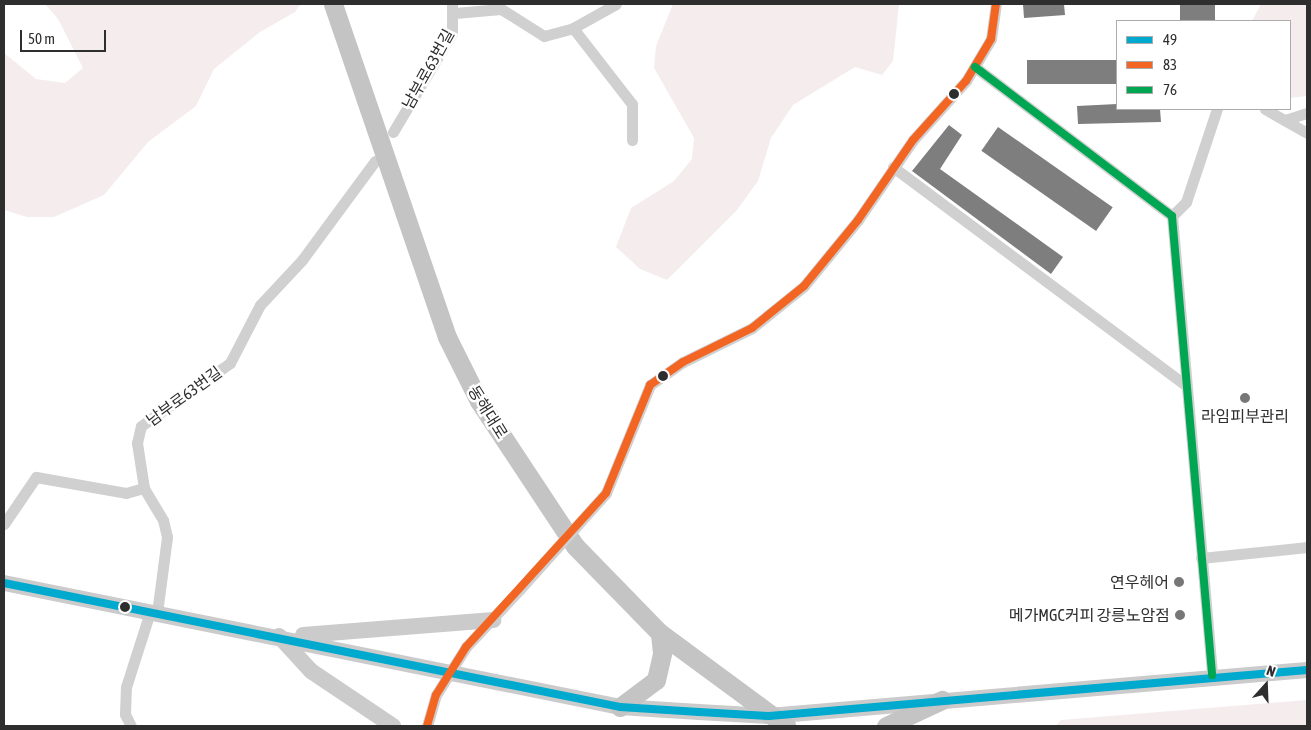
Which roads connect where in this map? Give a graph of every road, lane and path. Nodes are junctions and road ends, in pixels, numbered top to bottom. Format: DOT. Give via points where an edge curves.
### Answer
graph roads {
  1 [pos="332,4"];
  2 [pos="616,4"];
  3 [pos="996,4"];
  4 [pos="453,8"];
  5 [pos="573,28"];
  6 [pos="975,67"];
  7 [pos="1217,110"];
  8 [pos="1267,110"];
  9 [pos="1307,113"];
  10 [pos="1285,120"];
  11 [pos="393,132"];
  12 [pos="1307,133"];
  13 [pos="632,140"];
  14 [pos="375,161"];
  15 [pos="894,167"];
  16 [pos="1172,216"];
  17 [pos="1185,385"];
  18 [pos="144,488"];
  19 [pos="4,524"];
  20 [pos="1307,547"];
  21 [pos="1201,558"];
  22 [pos="4,583"];
  23 [pos="154,613"];
  24 [pos="493,620"];
  25 [pos="660,633"];
  26 [pos="279,636"];
  27 [pos="1307,670"];
  28 [pos="1212,675"];
  29 [pos="942,700"];
  30 [pos="620,707"];
  31 [pos="769,716"];
  32 [pos="131,726"];
  33 [pos="393,726"];
  34 [pos="427,726"];
  35 [pos="786,726"];
  36 [pos="886,726"];
  1 -- 25 [label="main road, 동해대로" via="447,338 479,401 575,546"];
  2 -- 5 [label="street"];
  3 -- 6 [label="street" via="991,39"];
  4 -- 5 [label="street" via="501,10 544,36"];
  4 -- 11 [label="street, 남부로63번길" via="452,32"];
  5 -- 13 [label="street" via="632,104"];
  6 -- 15 [label="street"];
  6 -- 16 [label="street"];
  7 -- 16 [label="street" via="1186,202"];
  8 -- 10 [label="street"];
  9 -- 10 [label="street"];
  10 -- 12 [label="street"];
  14 -- 18 [label="street, 남부로63번길" via="302,260 260,305 230,363 141,426 137,443"];
  15 -- 17 [label="street"];
  15 -- 24 [label="street, bridge" via="804,286 752,328 683,362 650,386 606,493"];
  16 -- 17 [label="street"];
  17 -- 21 [label="street"];
  18 -- 19 [label="street" via="126,494 36,477"];
  18 -- 23 [label="street, 남부로63번길" via="160,513 167,537"];
  20 -- 21 [label="street"];
  21 -- 28 [label="street"];
  22 -- 23 [label="street"];
  23 -- 26 [label="street"];
  23 -- 32 [label="street, 남부로63번길" via="126,687 126,714"];
  24 -- 26 [label="street"];
  24 -- 34 [label="street, bridge" via="466,647 436,695"];
  25 -- 30 [label="main road" via="662,653 656,680"];
  25 -- 31 [label="main road, 동해대로"];
  26 -- 30 [label="street"];
  26 -- 33 [label="street" via="311,672"];
  27 -- 28 [label="street"];
  28 -- 29 [label="street"];
  29 -- 31 [label="street"];
  29 -- 36 [label="main road"];
  30 -- 31 [label="street"];
  31 -- 35 [label="main road, 동해대로"];
}
